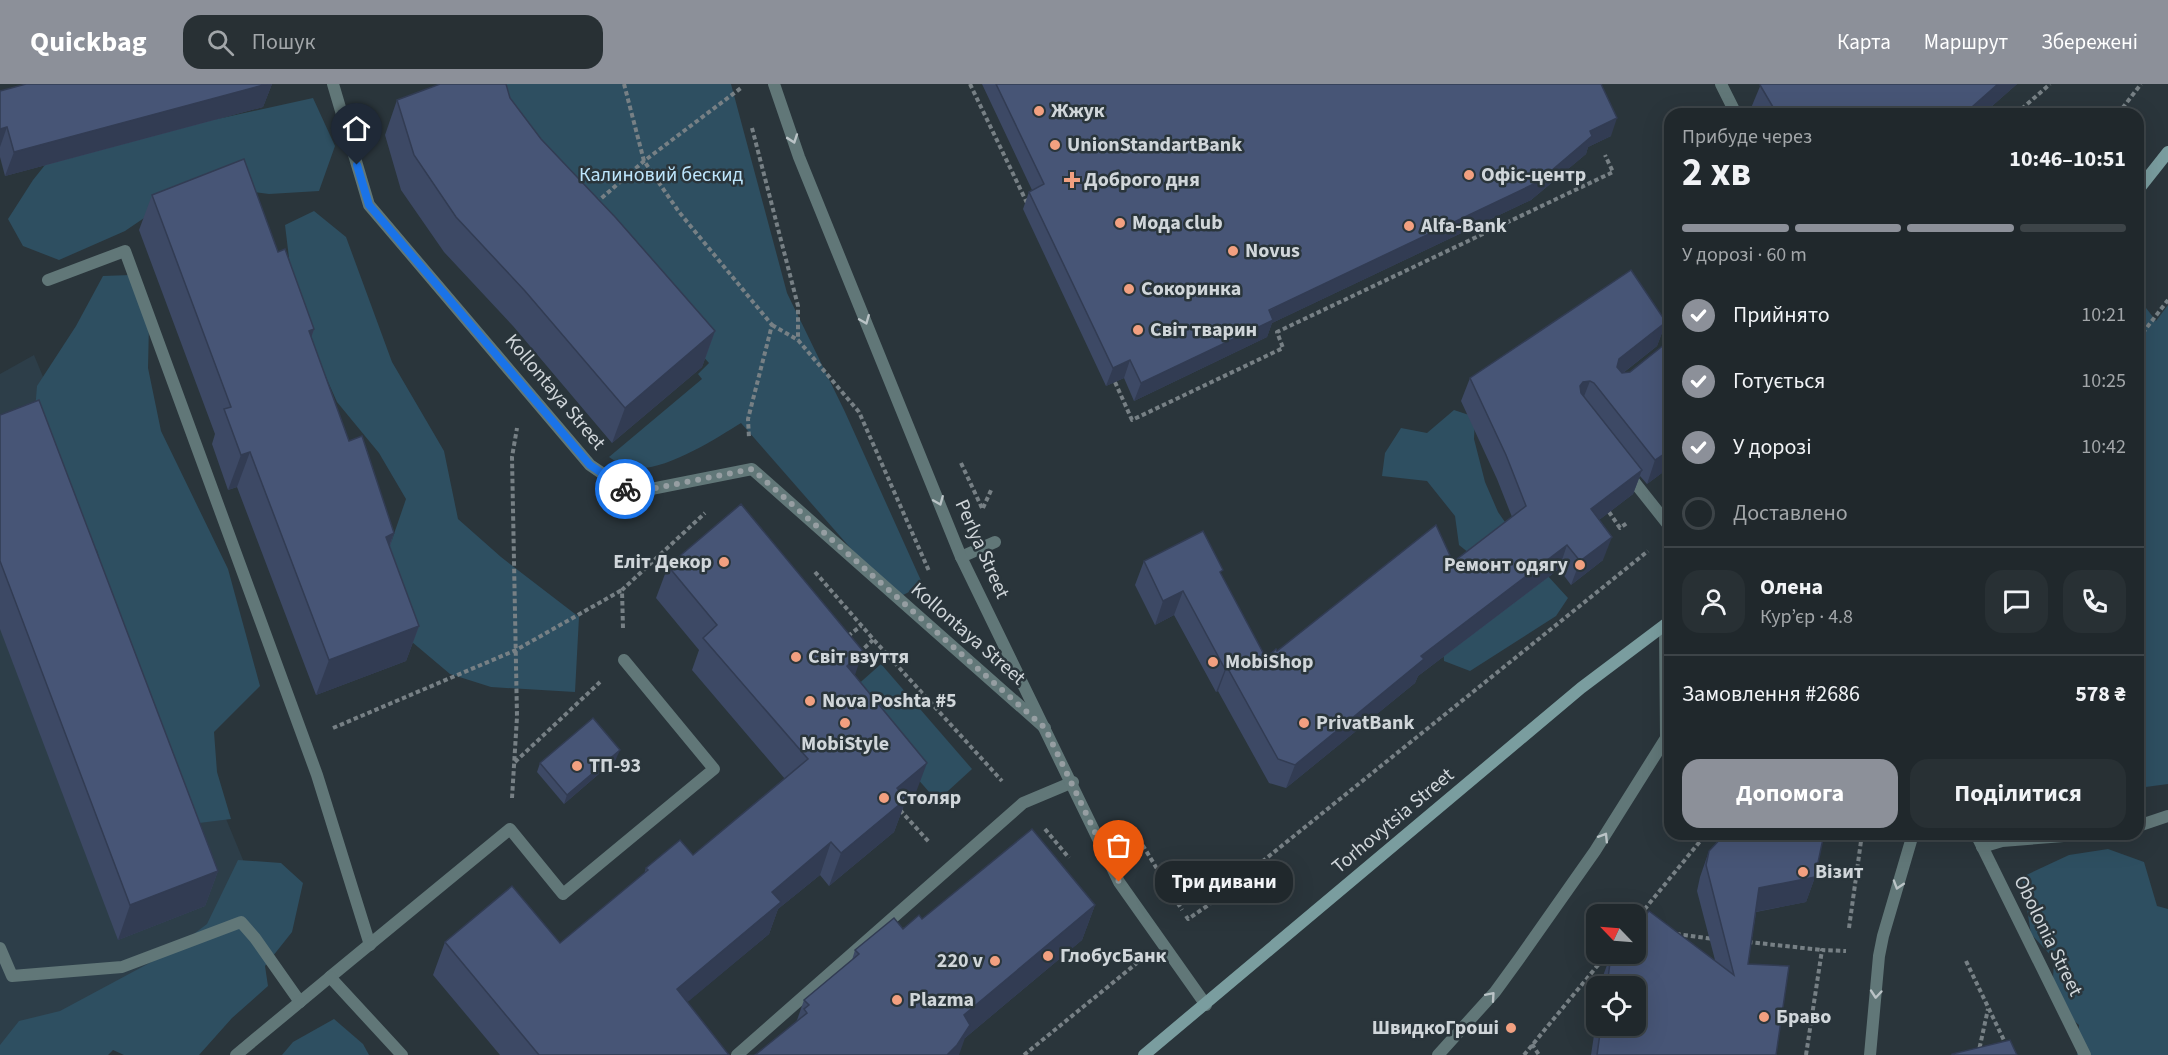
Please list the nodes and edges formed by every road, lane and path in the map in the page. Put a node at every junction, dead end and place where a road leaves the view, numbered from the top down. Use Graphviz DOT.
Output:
graph roads {
  1 [pos="333,84"];
  2 [pos="624,84"];
  3 [pos="774,84"];
  4 [pos="970,84"];
  5 [pos="1721,84"];
  6 [pos="2050,84"];
  7 [pos="2141,84"];
  8 [pos="740,86"];
  9 [pos="744,98"];
  10 [pos="1733,108"];
  11 [pos="2023,108"];
  12 [pos="2123,108"];
  13 [pos="749,118"];
  14 [pos="2168,152"];
  15 [pos="1605,155"];
  16 [pos="644,161"];
  17 [pos="2144,182"];
  18 [pos="1029,206"];
  19 [pos="588,210"];
  20 [pos="48,280"];
  21 [pos="2168,300"];
  22 [pos="772,325"];
  23 [pos="2144,331"];
  24 [pos="798,340"];
  25 [pos="1115,382"];
  26 [pos="524,385"];
  27 [pos="1622,467"];
  28 [pos="752,469"];
  29 [pos="992,488"];
  30 [pos="982,508"];
  31 [pos="708,510"];
  32 [pos="1664,520"];
  33 [pos="996,542"];
  34 [pos="1651,548"];
  35 [pos="961,557"];
  36 [pos="815,571"];
  37 [pos="622,590"];
  38 [pos="1664,625"];
  39 [pos="861,626"];
  40 [pos="874,640"];
  41 [pos="841,641"];
  42 [pos="516,650"];
  43 [pos="852,658"];
  44 [pos="624,660"];
  45 [pos="1045,728"];
  46 [pos="304,741"];
  47 [pos="1664,741"];
  48 [pos="515,762"];
  49 [pos="1072,782"];
  50 [pos="1023,803"];
  51 [pos="899,809"];
  52 [pos="2168,816"];
  53 [pos="912,824"];
  54 [pos="2144,824"];
  55 [pos="510,829"];
  56 [pos="1701,840"];
  57 [pos="1861,840"];
  58 [pos="1911,840"];
  59 [pos="1979,840"];
  60 [pos="2014,840"];
  61 [pos="1982,847"];
  62 [pos="1069,858"];
  63 [pos="1646,908"];
  64 [pos="1188,919"];
  65 [pos="1849,928"];
  66 [pos="1669,934"];
  67 [pos="1716,939"];
  68 [pos="1847,940"];
  69 [pos="1739,941"];
  70 [pos="370,945"];
  71 [pos="0,948"];
  72 [pos="1822,950"];
  73 [pos="1134,952"];
  74 [pos="1145,956"];
  75 [pos="1966,961"];
  76 [pos="1137,963"];
  77 [pos="1599,964"];
  78 [pos="330,977"];
  79 [pos="300,1002"];
  80 [pos="1206,1005"];
  81 [pos="1989,1007"];
  82 [pos="1532,1044"];
  83 [pos="236,1055"];
  84 [pos="402,1055"];
  85 [pos="737,1055"];
  86 [pos="1024,1055"];
  87 [pos="1144,1055"];
  88 [pos="1438,1055"];
  89 [pos="1524,1055"];
  90 [pos="1539,1055"];
  91 [pos="1806,1055"];
  92 [pos="1870,1055"];
  93 [pos="1978,1055"];
  94 [pos="2011,1055"];
  95 [pos="2085,1055"];
  1 -- 26 [label="street, Kollontaya Street"];
  2 -- 16 [label="path"];
  3 -- 35 [label="street, Perlya Street, one-way"];
  4 -- 18 [label="path"];
  5 -- 10 [label="street"];
  6 -- 11 [label="path"];
  7 -- 12 [label="path"];
  8 -- 9 [label="path"];
  8 -- 16 [label="path"];
  13 -- 24 [label="path"];
  14 -- 17 [label="main road"];
  15 -- 25 [label="path"];
  16 -- 19 [label="path"];
  16 -- 22 [label="path"];
  20 -- 46 [label="street"];
  21 -- 23 [label="path"];
  22 -- 24 [label="path"];
  22 -- 28 [label="path"];
  24 -- 35 [label="path"];
  26 -- 28 [label="street, Kollontaya Street"];
  26 -- 42 [label="path"];
  27 -- 32 [label="street"];
  28 -- 45 [label="street, Kollontaya Street"];
  29 -- 30 [label="path"];
  31 -- 37 [label="path"];
  33 -- 35 [label="street"];
  34 -- 64 [label="path"];
  35 -- 45 [label="street, Perlya Street"];
  36 -- 39 [label="path"];
  37 -- 42 [label="path"];
  37 -- 44 [label="path"];
  38 -- 80 [label="main road, Torhovytsia Street"];
  39 -- 40 [label="path"];
  39 -- 41 [label="path"];
  40 -- 43 [label="path"];
  40 -- 50 [label="path"];
  42 -- 46 [label="path"];
  42 -- 48 [label="path"];
  44 -- 48 [label="path"];
  44 -- 55 [label="street"];
  45 -- 49 [label="street, Perlya Street"];
  46 -- 70 [label="street"];
  88 -- 47 [label="street, one-way"];
  48 -- 55 [label="path"];
  49 -- 50 [label="street"];
  49 -- 80 [label="street, Perlya Street"];
  50 -- 62 [label="path"];
  50 -- 85 [label="street"];
  51 -- 53 [label="path"];
  52 -- 54 [label="street"];
  55 -- 70 [label="street"];
  56 -- 63 [label="path"];
  57 -- 65 [label="path"];
  58 -- 92 [label="street, one-way"];
  59 -- 61 [label="street, Obolonia Street"];
  60 -- 61 [label="street"];
  61 -- 95 [label="street, Obolonia Street"];
  66 -- 67 [label="path"];
  68 -- 72 [label="path"];
  69 -- 72 [label="path"];
  70 -- 78 [label="street"];
  71 -- 79 [label="street"];
  72 -- 91 [label="path"];
  73 -- 76 [label="path"];
  74 -- 76 [label="path"];
  75 -- 81 [label="path"];
  76 -- 86 [label="path"];
  77 -- 82 [label="path"];
  78 -- 79 [label="street"];
  78 -- 84 [label="street"];
  79 -- 83 [label="street"];
  80 -- 87 [label="main road, Torhovytsia Street"];
  81 -- 93 [label="path"];
  81 -- 94 [label="path"];
  82 -- 89 [label="path"];
  82 -- 90 [label="path"];
}
